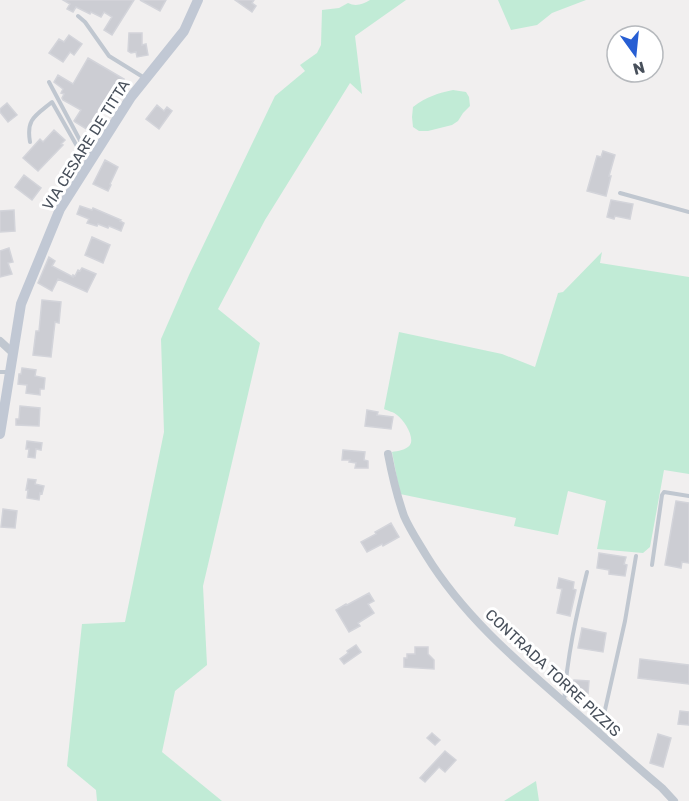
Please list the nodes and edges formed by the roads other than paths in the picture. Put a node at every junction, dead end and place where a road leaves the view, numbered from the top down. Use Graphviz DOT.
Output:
graph roads {
  1 [pos="198,0"];
  2 [pos="78,16"];
  3 [pos="146,79"];
  4 [pos="49,82"];
  5 [pos="30,142"];
  6 [pos="92,159"];
  7 [pos="620,194"];
  8 [pos="689,212"];
  9 [pos="0,341"];
  10 [pos="13,353"];
  11 [pos="5,372"];
  12 [pos="0,434"];
  13 [pos="388,454"];
  14 [pos="689,496"];
  15 [pos="636,556"];
  16 [pos="652,565"];
  17 [pos="587,572"];
  18 [pos="564,703"];
  19 [pos="600,733"];
  20 [pos="674,801"];
  1 -- 3 [label="street, VIA CESARE DE TITTA"];
  2 -- 3 [label="lane"];
  3 -- 6 [label="street, VIA CESARE DE TITTA"];
  4 -- 6 [label="lane"];
  5 -- 6 [label="lane"];
  6 -- 10 [label="street, VIA CESARE DE TITTA"];
  7 -- 8 [label="lane"];
  9 -- 10 [label="street"];
  10 -- 11 [label="street, VIA CESARE DE TITTA"];
  11 -- 12 [label="street, VIA CESARE DE TITTA"];
  13 -- 18 [label="street, CONTRADA TORRE PIZZIS"];
  14 -- 16 [label="lane"];
  15 -- 19 [label="lane"];
  17 -- 18 [label="lane"];
  18 -- 19 [label="street, CONTRADA TORRE PIZZIS"];
  19 -- 20 [label="street, CONTRADA TORRE PIZZIS"];
}
